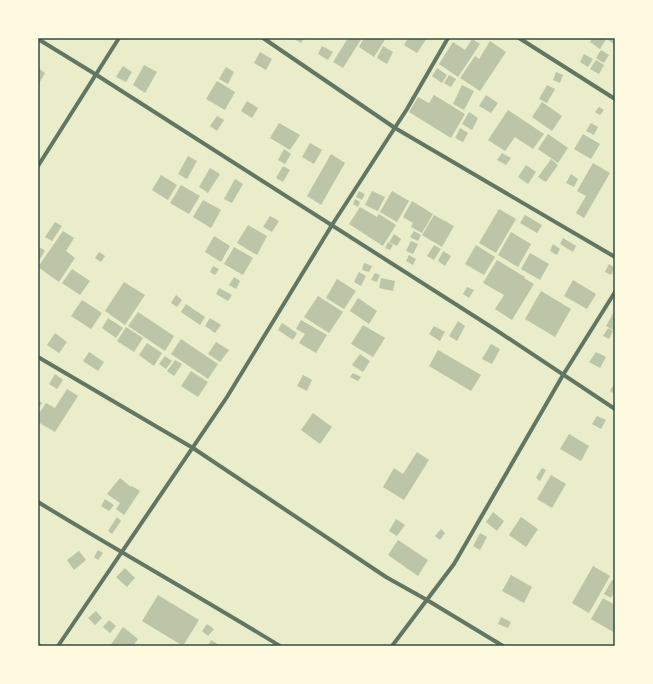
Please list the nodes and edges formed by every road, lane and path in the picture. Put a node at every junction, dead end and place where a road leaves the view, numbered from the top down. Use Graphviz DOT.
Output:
graph roads {
  1 [pos="119,38"];
  2 [pos="263,38"];
  3 [pos="448,38"];
  4 [pos="519,38"];
  5 [pos="38,39"];
  6 [pos="96,74"];
  7 [pos="615,99"];
  8 [pos="395,128"];
  9 [pos="38,166"];
  10 [pos="332,225"];
  11 [pos="615,257"];
  12 [pos="615,292"];
  13 [pos="38,357"];
  14 [pos="563,375"];
  15 [pos="615,409"];
  16 [pos="193,448"];
  17 [pos="38,502"];
  18 [pos="122,553"];
  19 [pos="427,600"];
  20 [pos="58,646"];
  21 [pos="280,646"];
  22 [pos="392,646"];
  23 [pos="502,646"];
  1 -- 6 [label="street"];
  2 -- 8 [label="street"];
  3 -- 8 [label="street"];
  4 -- 7 [label="street"];
  5 -- 6 [label="street"];
  6 -- 9 [label="street"];
  6 -- 10 [label="street"];
  8 -- 10 [label="street"];
  8 -- 11 [label="street"];
  10 -- 14 [label="street"];
  10 -- 16 [label="street"];
  12 -- 14 [label="street"];
  13 -- 16 [label="street"];
  14 -- 15 [label="street"];
  14 -- 19 [label="street"];
  16 -- 18 [label="street"];
  16 -- 19 [label="street"];
  17 -- 18 [label="street"];
  18 -- 20 [label="street"];
  18 -- 21 [label="street"];
  19 -- 22 [label="street"];
  19 -- 23 [label="street"];
}
